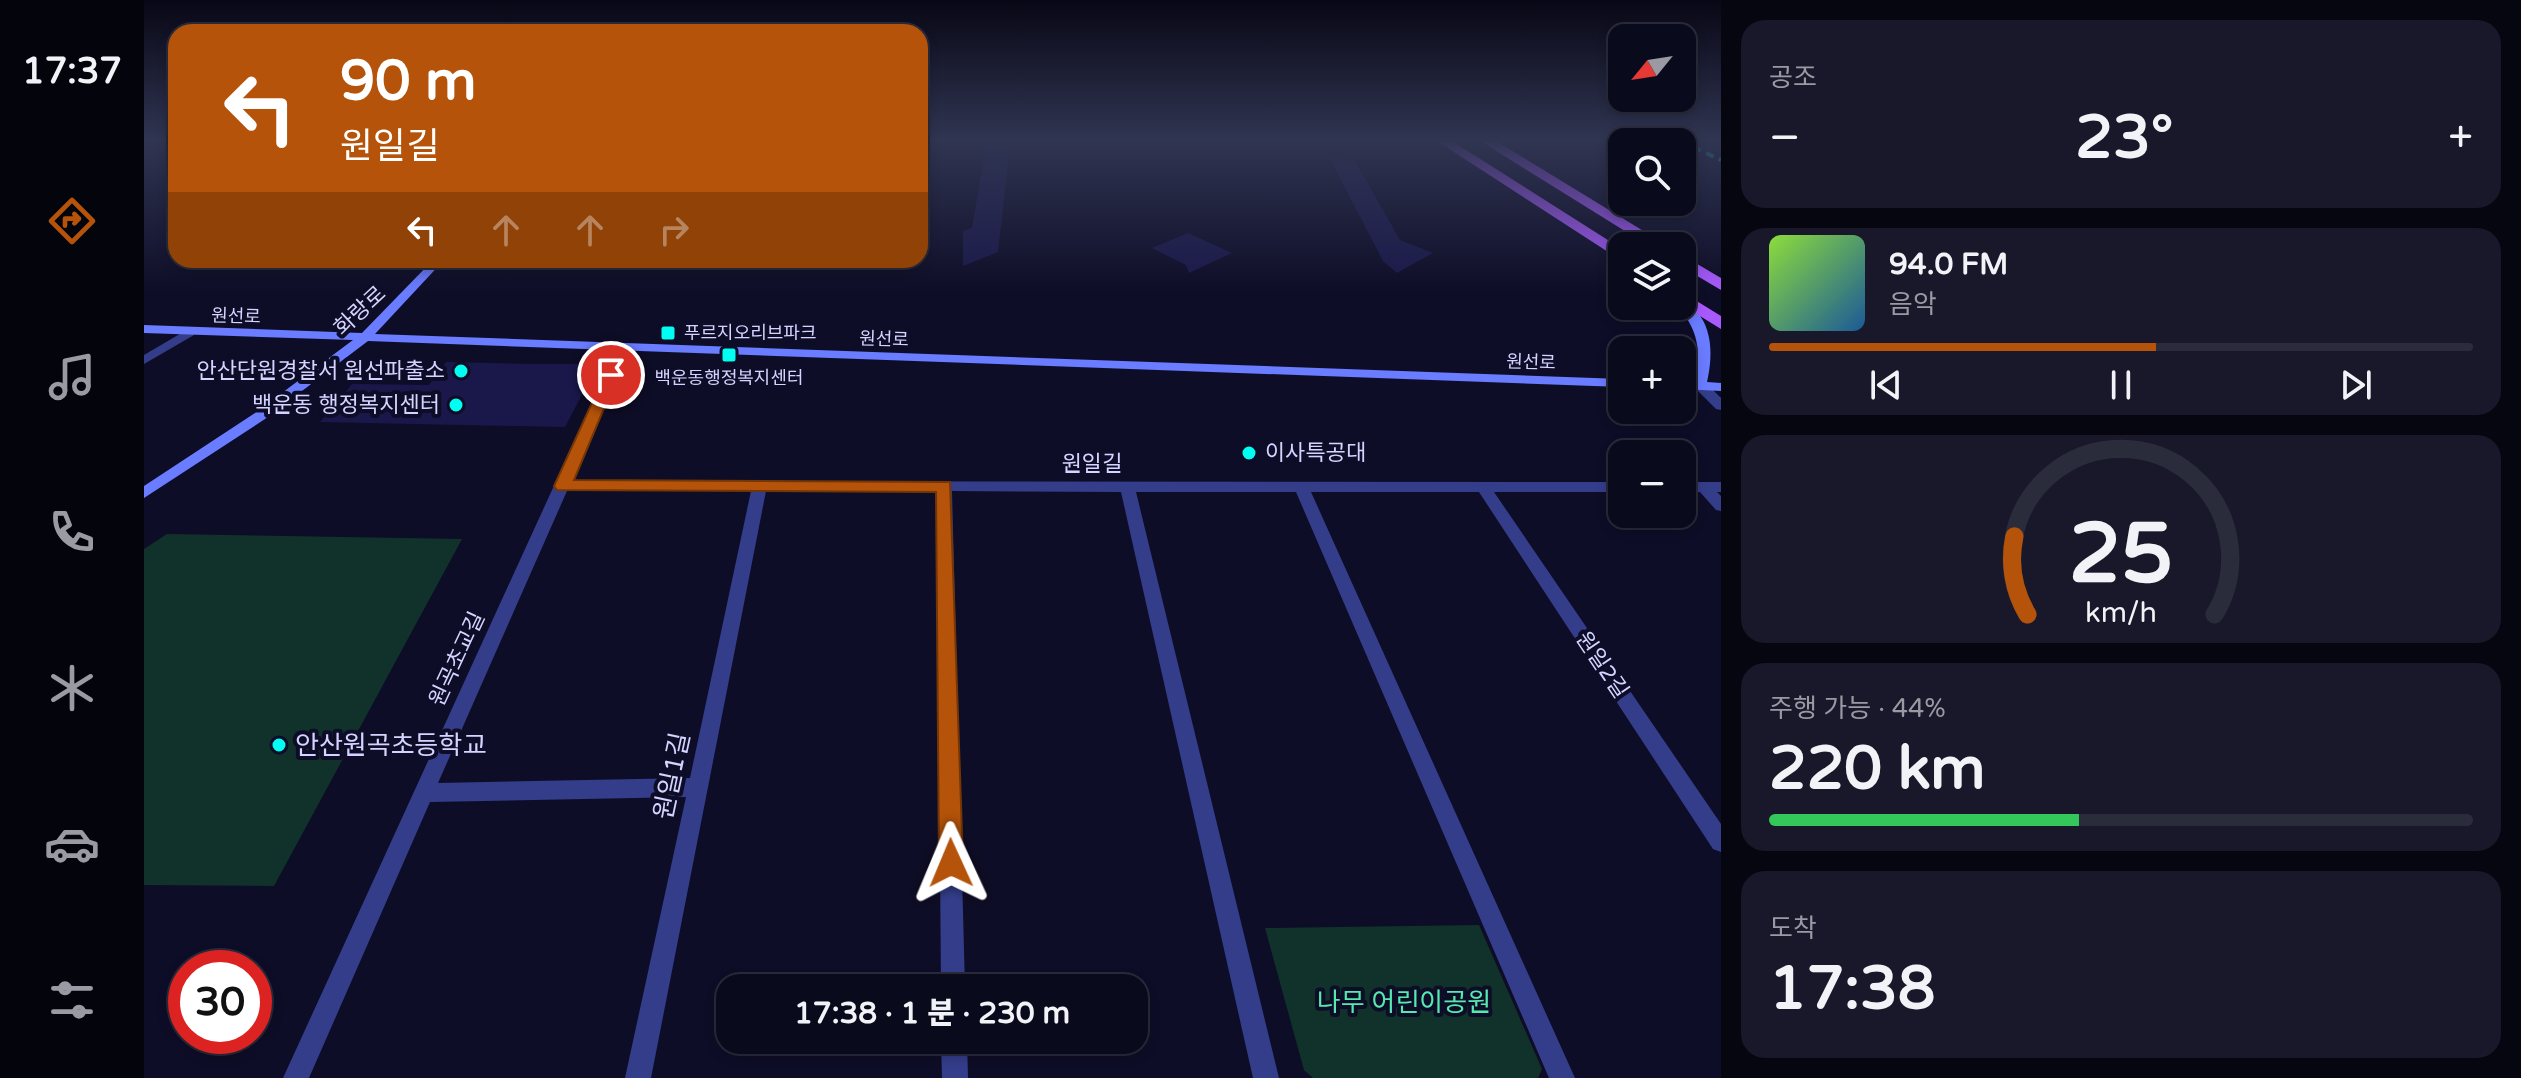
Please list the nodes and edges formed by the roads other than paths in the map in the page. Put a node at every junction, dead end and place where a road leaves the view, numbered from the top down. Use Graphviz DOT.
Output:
graph roads {
  1 [pos="1521,191"];
  2 [pos="1569,191"];
  3 [pos="1637,232"];
  4 [pos="1608,247"];
  5 [pos="431,268"];
  6 [pos="1696,269"];
  7 [pos="1721,285"];
  8 [pos="1696,307"];
  9 [pos="1696,320"];
  10 [pos="1721,324"];
  11 [pos="144,329"];
  12 [pos="190,332"];
  13 [pos="364,338"];
  14 [pos="623,348"];
  15 [pos="144,360"];
  16 [pos="1608,383"];
  17 [pos="1696,385"];
  18 [pos="1700,385"];
  19 [pos="1721,390"];
  20 [pos="1721,406"];
  21 [pos="563,486"];
  22 [pos="760,486"];
  23 [pos="944,486"];
  24 [pos="1127,486"];
  25 [pos="1301,487"];
  26 [pos="1483,487"];
  27 [pos="1608,487"];
  28 [pos="1696,487"];
  29 [pos="1704,487"];
  30 [pos="1721,487"];
  31 [pos="144,493"];
  32 [pos="1721,506"];
  33 [pos="698,787"];
  34 [pos="423,793"];
  35 [pos="1721,842"];
  36 [pos="953,974"];
  37 [pos="954,1054"];
  38 [pos="296,1078"];
  39 [pos="638,1078"];
  40 [pos="955,1078"];
  41 [pos="1266,1078"];
  42 [pos="1562,1078"];
  1 -- 4 [label="main road"];
  2 -- 3 [label="main road"];
  5 -- 13 [label="street, 화랑로"];
  6 -- 7 [label="main road"];
  8 -- 10 [label="main road"];
  9 -- 18 [label="street"];
  11 -- 12 [label="street, 원선로"];
  12 -- 13 [label="street, 원선로"];
  12 -- 15 [label="street"];
  13 -- 14 [label="street, 원선로"];
  13 -- 31 [label="street, 화랑로"];
  14 -- 16 [label="street, 원선로"];
  14 -- 21 [label="street, 원곡초교길"];
  17 -- 18 [label="street"];
  18 -- 19 [label="street"];
  18 -- 20 [label="street"];
  21 -- 22 [label="street, 원일길"];
  21 -- 34 [label="street, 원곡초교길"];
  22 -- 23 [label="street, 원일길"];
  22 -- 33 [label="street, 원일1길"];
  23 -- 24 [label="street, 원일길"];
  23 -- 36 [label="street"];
  24 -- 25 [label="street, 원일길"];
  24 -- 41 [label="street"];
  25 -- 26 [label="street, 원일길"];
  25 -- 42 [label="street"];
  26 -- 27 [label="street, 원일길"];
  26 -- 35 [label="street, 원일2길"];
  28 -- 29 [label="street"];
  29 -- 30 [label="street"];
  29 -- 32 [label="street"];
  33 -- 34 [label="street"];
  33 -- 39 [label="street, 원일1길"];
  34 -- 38 [label="street, 원곡초교길"];
  37 -- 40 [label="street"];
}
